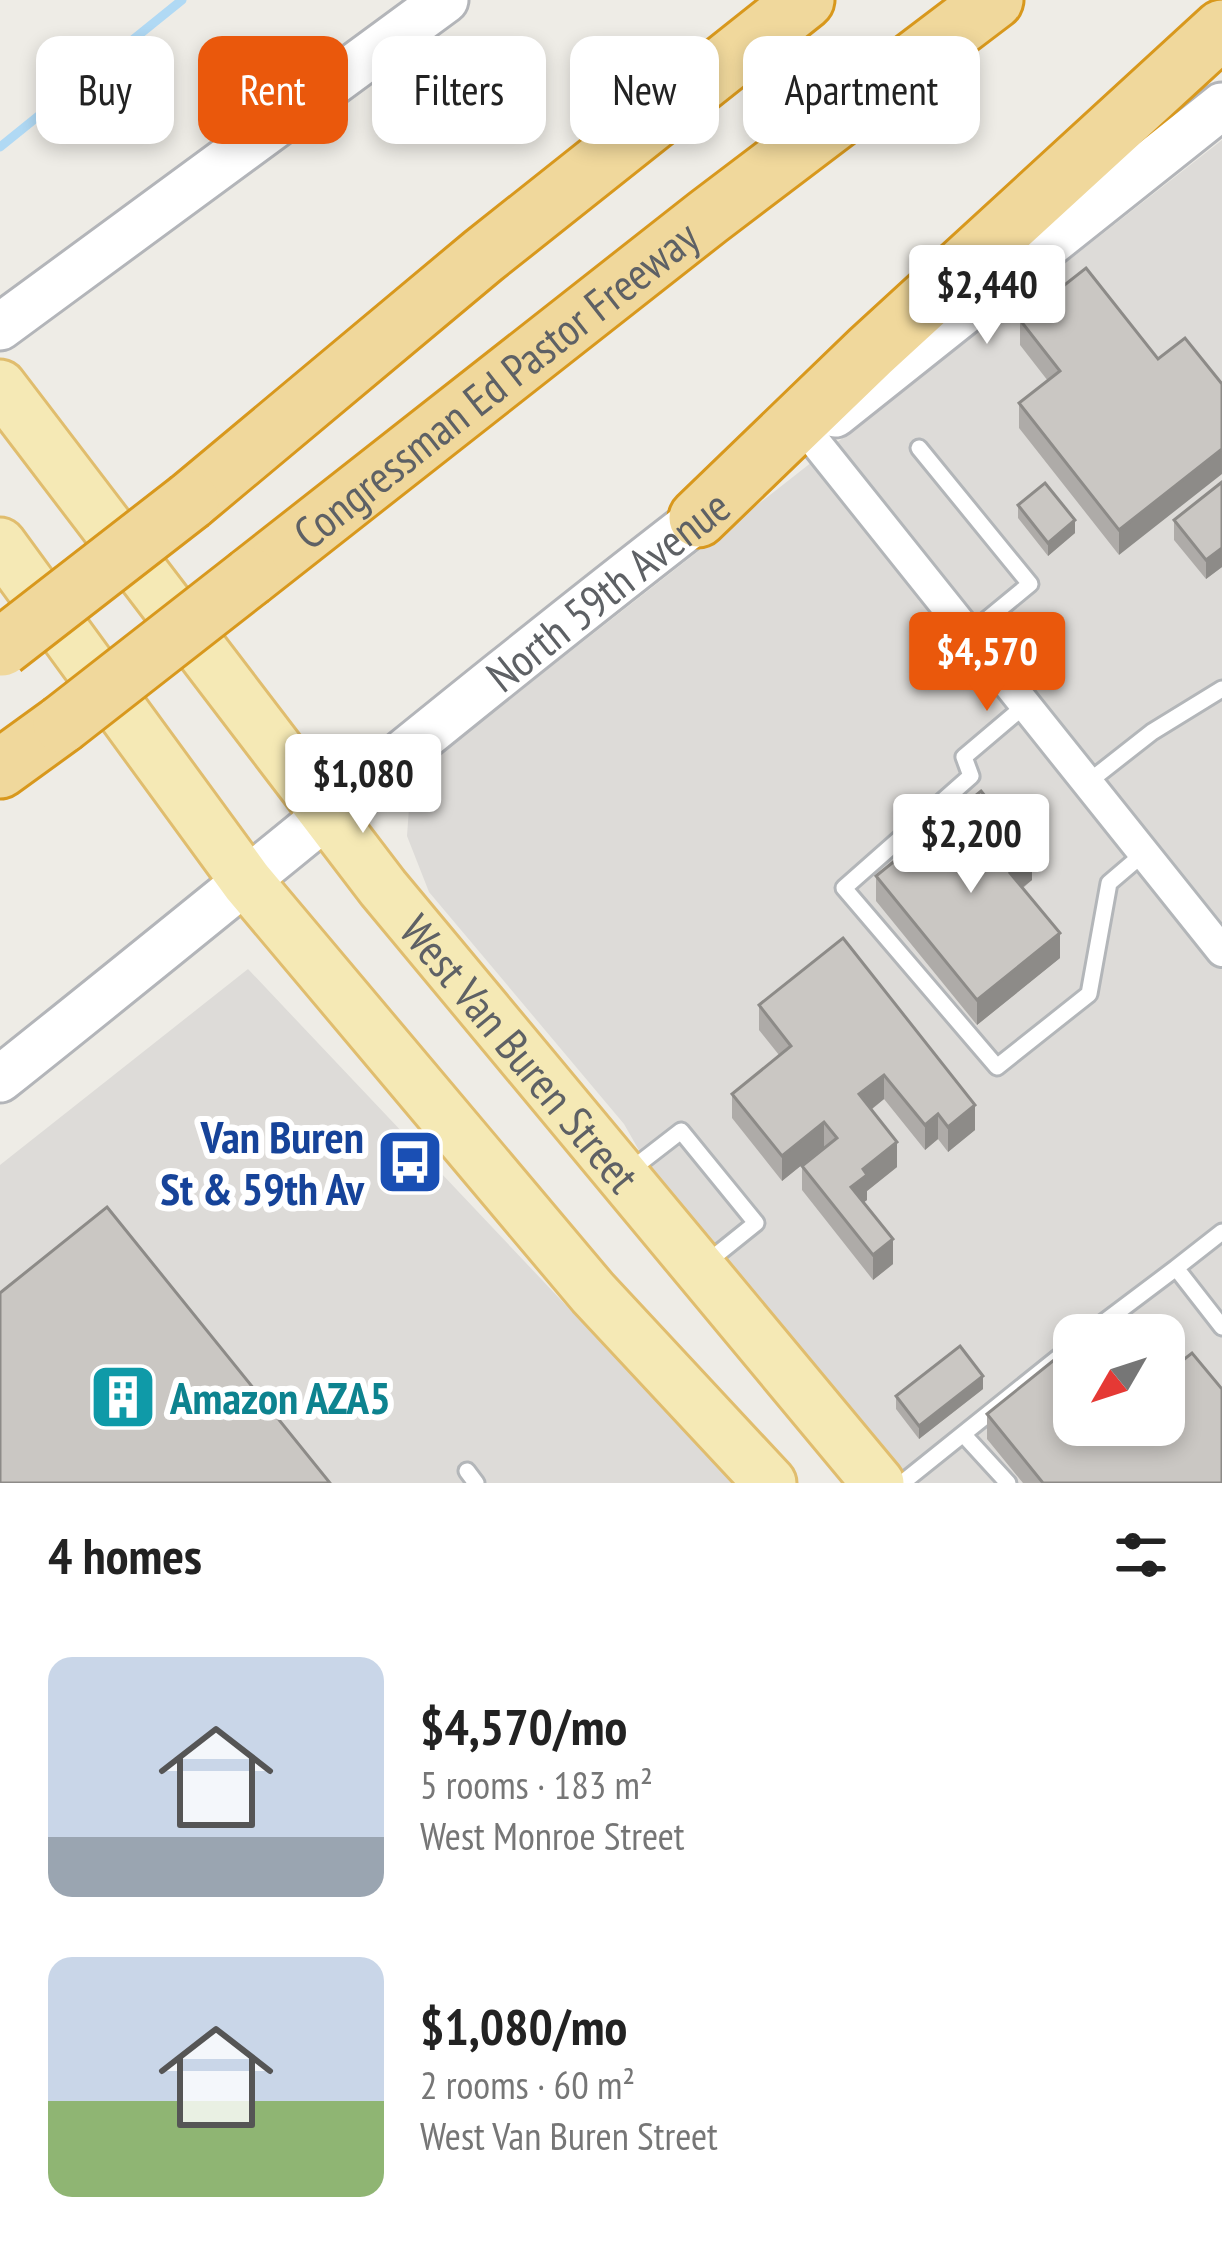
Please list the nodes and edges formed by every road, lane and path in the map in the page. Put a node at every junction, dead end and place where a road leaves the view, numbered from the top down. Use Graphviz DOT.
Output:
graph roads {
  1 [pos="446,0"];
  2 [pos="805,0"];
  3 [pos="994,0"];
  4 [pos="1222,29"];
  5 [pos="1222,106"];
  6 [pos="0,327"];
  7 [pos="0,386"];
  8 [pos="808,433"];
  9 [pos="920,448"];
  10 [pos="698,518"];
  11 [pos="0,544"];
  12 [pos="968,635"];
  13 [pos="1,648"];
  14 [pos="1222,689"];
  15 [pos="1023,706"];
  16 [pos="0,769"];
  17 [pos="1086,784"];
  18 [pos="326,815"];
  19 [pos="1143,854"];
  20 [pos="247,882"];
  21 [pos="1222,951"];
  22 [pos="0,1079"];
  23 [pos="621,1177"];
  24 [pos="1222,1232"];
  25 [pos="1176,1268"];
  26 [pos="698,1270"];
  27 [pos="1115,1314"];
  28 [pos="1222,1327"];
  29 [pos="1053,1362"];
  30 [pos="963,1434"];
  31 [pos="770,1483"];
  32 [pos="878,1483"];
  33 [pos="902,1483"];
  34 [pos="1007,1483"];
  1 -- 6 [label="main road"];
  2 -- 13 [label="highway, bridge"];
  3 -- 16 [label="highway, Congressman Ed Pastor Freeway, bridge"];
  4 -- 10 [label="highway"];
  5 -- 8 [label="main road, North 59th Avenue"];
  7 -- 18 [label="main road, West Van Buren Street"];
  8 -- 10 [label="main road, North 59th Avenue"];
  8 -- 12 [label="street"];
  9 -- 12 [label="lane"];
  10 -- 18 [label="main road, North 59th Avenue"];
  11 -- 20 [label="main road"];
  12 -- 15 [label="street"];
  14 -- 17 [label="lane"];
  15 -- 17 [label="street"];
  15 -- 19 [label="lane"];
  17 -- 19 [label="street"];
  18 -- 20 [label="main road, North 59th Avenue"];
  18 -- 23 [label="main road, West Van Buren Street"];
  19 -- 21 [label="street"];
  20 -- 22 [label="main road, North 59th Avenue"];
  20 -- 31 [label="main road"];
  23 -- 26 [label="main road, West Van Buren Street"];
  23 -- 26 [label="lane"];
  24 -- 25 [label="lane"];
  25 -- 27 [label="lane"];
  25 -- 28 [label="lane"];
  26 -- 32 [label="main road, West Van Buren Street"];
  29 -- 30 [label="lane"];
  30 -- 33 [label="lane"];
  30 -- 34 [label="lane"];
}
